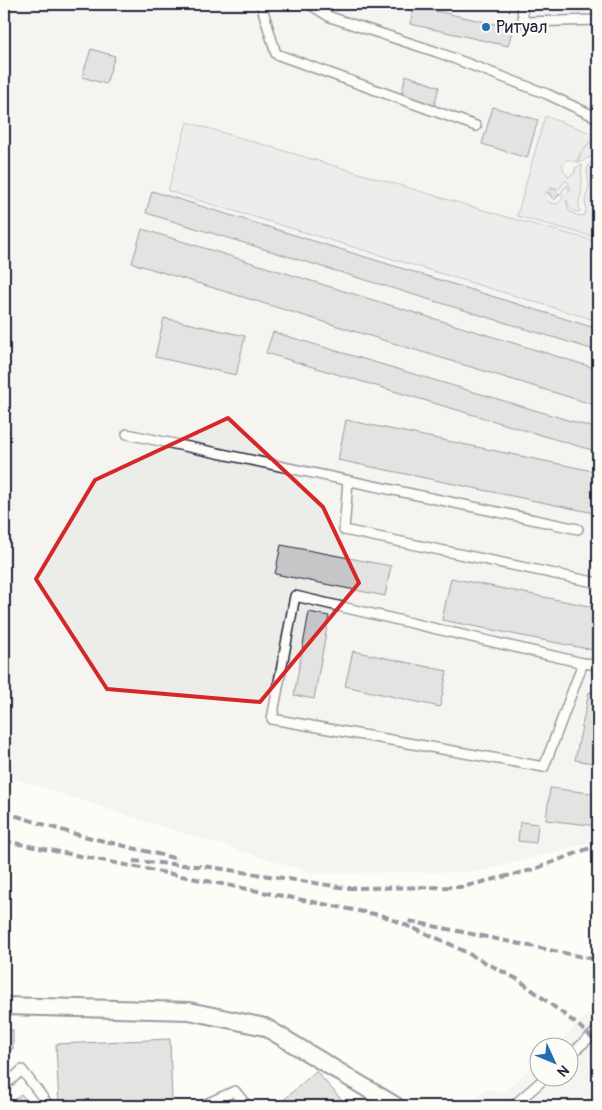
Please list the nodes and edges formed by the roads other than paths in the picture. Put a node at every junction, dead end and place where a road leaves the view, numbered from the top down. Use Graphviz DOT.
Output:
graph roads {
  1 [pos="262,4"];
  2 [pos="309,4"];
  3 [pos="521,4"];
  4 [pos="598,20"];
  5 [pos="598,118"];
  6 [pos="476,126"];
  7 [pos="127,434"];
  8 [pos="348,481"];
  9 [pos="578,530"];
  10 [pos="598,583"];
  11 [pos="583,663"];
  12 [pos="598,665"];
  13 [pos="4,1006"];
  14 [pos="598,1030"];
  15 [pos="580,1047"];
  16 [pos="4,1086"];
  17 [pos="534,1088"];
  18 [pos="48,1106"];
  19 [pos="201,1106"];
  20 [pos="247,1106"];
  21 [pos="396,1106"];
  22 [pos="513,1106"];
  1 -- 6 [label="lane"];
  2 -- 5 [label="lane"];
  3 -- 4 [label="lane"];
  7 -- 8 [label="lane"];
  8 -- 9 [label="lane"];
  8 -- 10 [label="lane"];
  11 -- 11 [label="lane"];
  11 -- 12 [label="lane"];
  13 -- 21 [label="street"];
  14 -- 15 [label="lane"];
  16 -- 18 [label="lane"];
  17 -- 22 [label="lane"];
  19 -- 20 [label="lane"];
}
